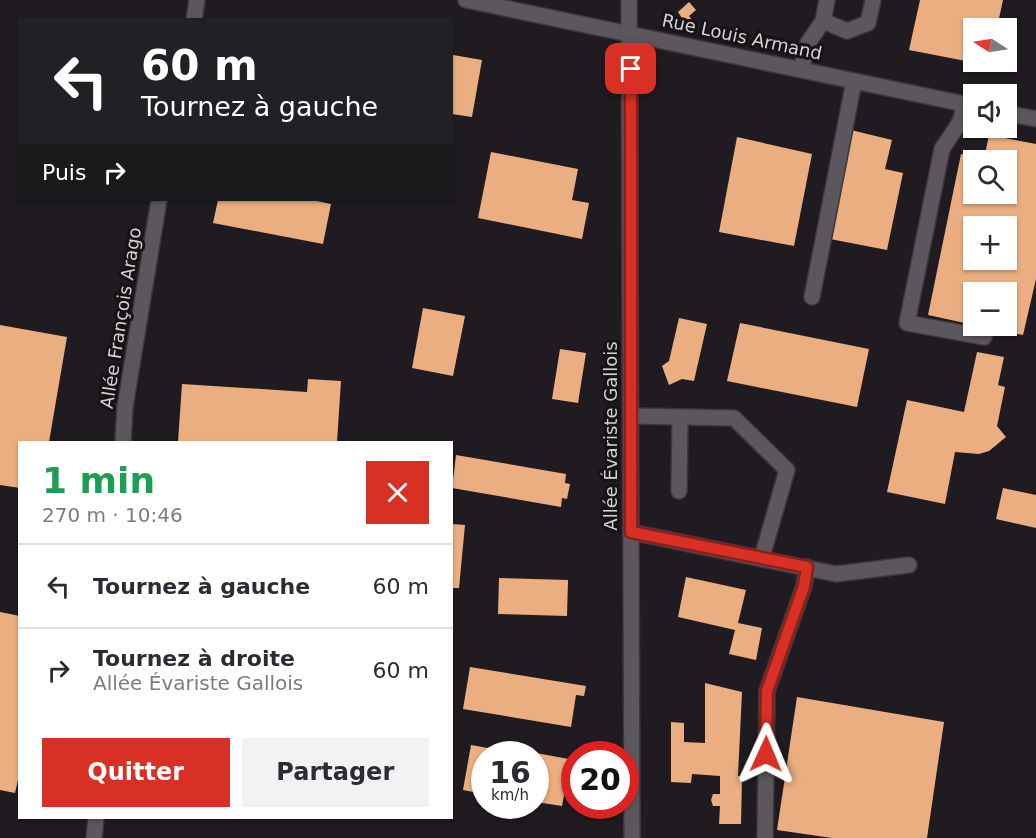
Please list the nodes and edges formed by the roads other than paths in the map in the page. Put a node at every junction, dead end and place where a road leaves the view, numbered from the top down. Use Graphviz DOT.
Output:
graph roads {
  1 [pos="197,0"];
  2 [pos="466,0"];
  3 [pos="629,0"];
  4 [pos="827,0"];
  5 [pos="873,0"];
  6 [pos="194,18"];
  7 [pos="823,21"];
  8 [pos="630,33"];
  9 [pos="801,69"];
  10 [pos="854,81"];
  11 [pos="963,104"];
  12 [pos="1017,115"];
  13 [pos="963,116"];
  14 [pos="1036,119"];
  15 [pos="159,201"];
  16 [pos="812,297"];
  17 [pos="984,337"];
  18 [pos="630,416"];
  19 [pos="680,418"];
  20 [pos="123,441"];
  21 [pos="679,491"];
  22 [pos="631,532"];
  23 [pos="762,557"];
  24 [pos="909,565"];
  25 [pos="807,567"];
  26 [pos="96,819"];
  27 [pos="94,838"];
  28 [pos="632,838"];
  29 [pos="765,838"];
  1 -- 6 [label="street"];
  2 -- 8 [label="street, Rue Louis Armand"];
  3 -- 8 [label="street, Allée Évariste Gallois"];
  4 -- 7 [label="street"];
  5 -- 7 [label="street"];
  7 -- 9 [label="street"];
  8 -- 9 [label="street, Rue Louis Armand"];
  8 -- 18 [label="street, Allée Évariste Gallois"];
  9 -- 10 [label="street, Rue Louis Armand"];
  10 -- 11 [label="street, Rue Louis Armand"];
  10 -- 16 [label="street"];
  12 -- 14 [label="street"];
  13 -- 17 [label="street"];
  15 -- 20 [label="street, Allée François Arago"];
  18 -- 19 [label="street"];
  18 -- 22 [label="street, Allée Évariste Gallois"];
  19 -- 21 [label="street"];
  19 -- 23 [label="street"];
  22 -- 23 [label="street"];
  22 -- 28 [label="street, Allée Évariste Gallois"];
  23 -- 25 [label="street"];
  24 -- 25 [label="street"];
  25 -- 29 [label="street"];
  26 -- 27 [label="street"];
}
